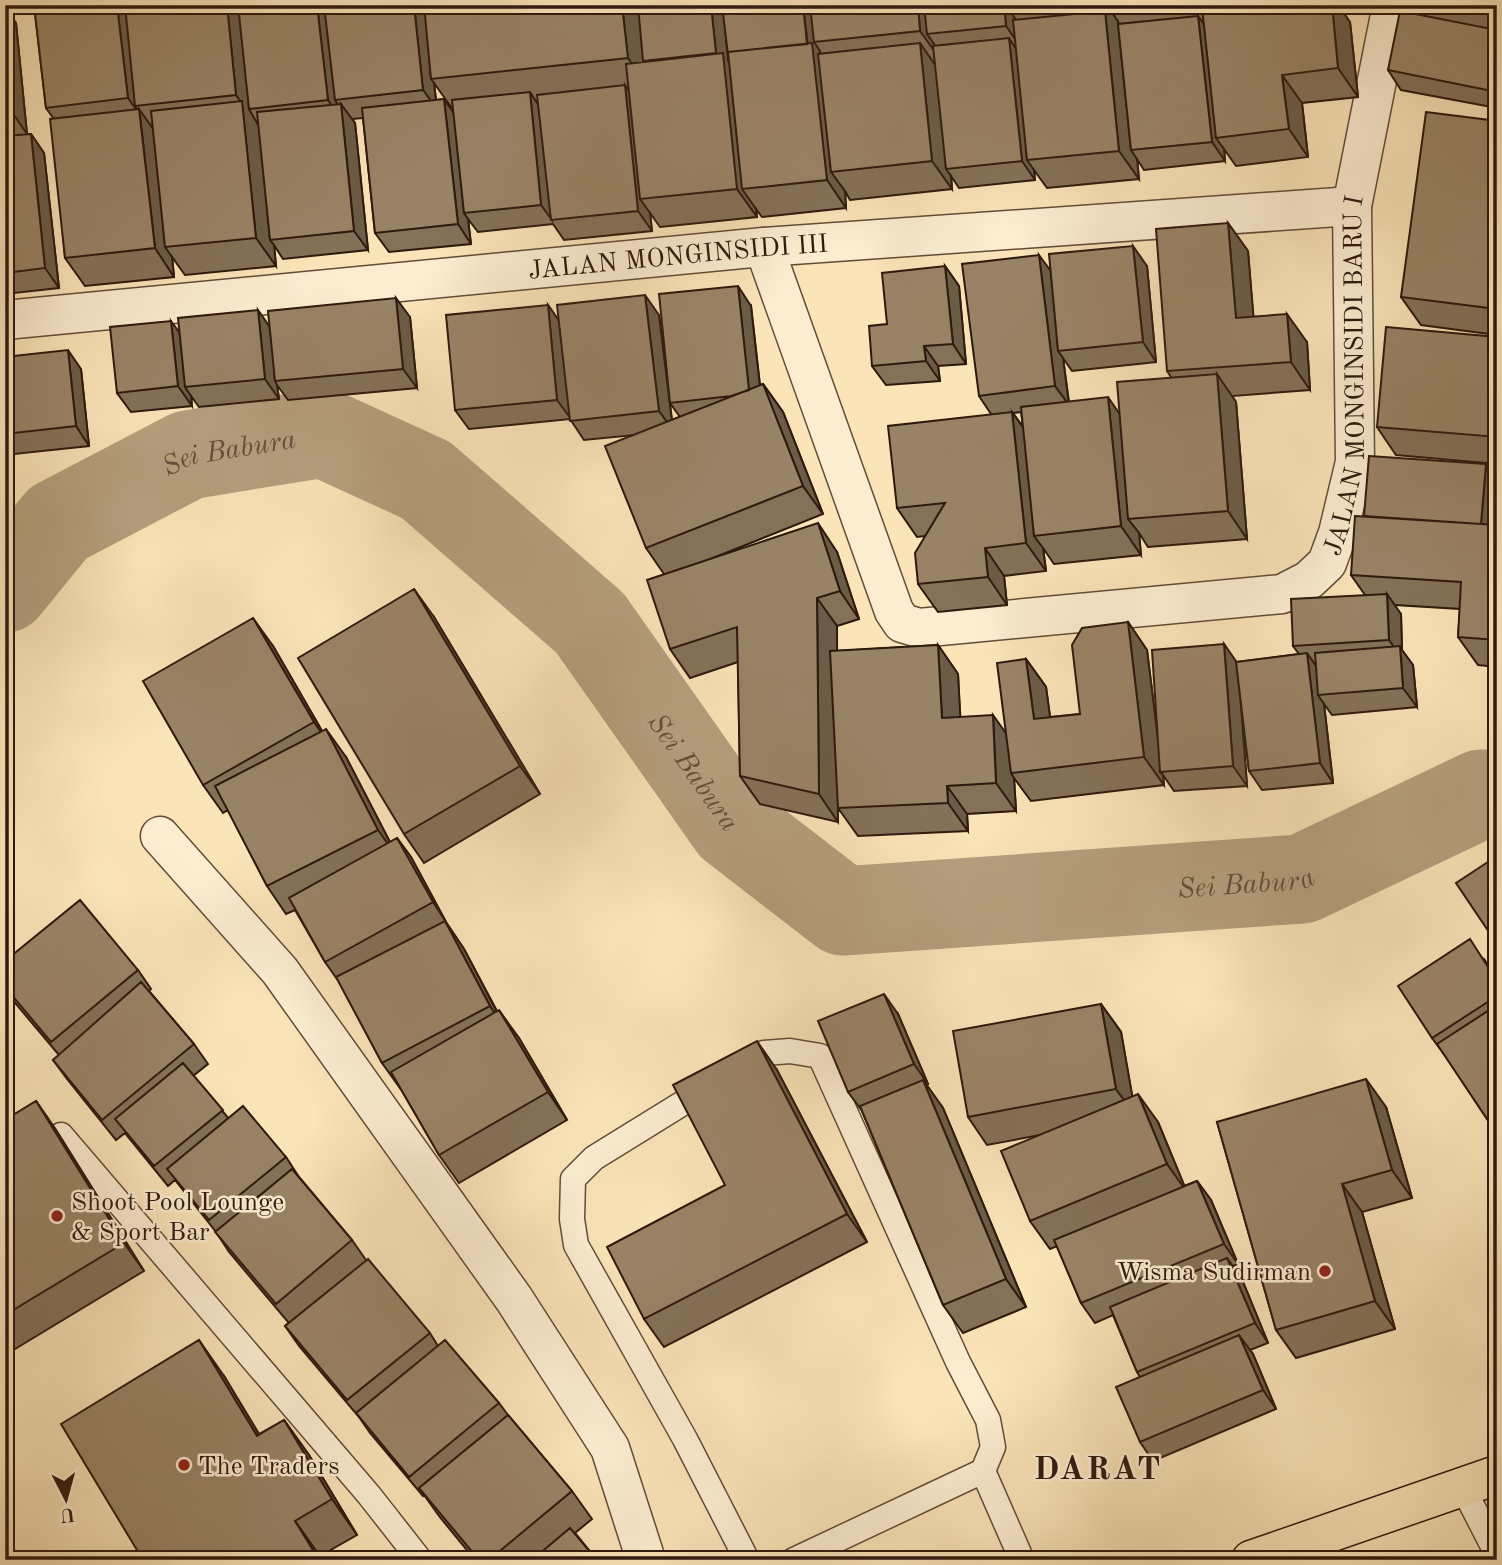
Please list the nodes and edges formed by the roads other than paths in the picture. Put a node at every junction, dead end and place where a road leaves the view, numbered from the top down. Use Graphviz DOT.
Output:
graph roads {
  1 [pos="1392,5"];
  2 [pos="1352,206"];
  3 [pos="764,247"];
  4 [pos="5,320"];
  5 [pos="1354,462"];
  6 [pos="1393,465"];
  7 [pos="160,836"];
  8 [pos="61,1135"];
  9 [pos="983,1472"];
  10 [pos="1479,1480"];
  11 [pos="1497,1554"];
  12 [pos="420,1560"];
  13 [pos="646,1560"];
  14 [pos="747,1560"];
  15 [pos="794,1560"];
  16 [pos="1022,1560"];
  17 [pos="1251,1560"];
  1 -- 2 [label="street, JALAN MONGINSIDI BARU I"];
  2 -- 3 [label="street, JALAN MONGINSIDI III"];
  2 -- 5 [label="street, JALAN MONGINSIDI BARU I"];
  3 -- 4 [label="street, JALAN MONGINSIDI III"];
  3 -- 5 [label="street, JALAN MONGINSIDI BARU I"];
  5 -- 6 [label="street"];
  7 -- 13 [label="street"];
  8 -- 12 [label="lane"];
  9 -- 14 [label="lane"];
  9 -- 15 [label="lane"];
  9 -- 16 [label="lane"];
  10 -- 11 [label="lane"];
  10 -- 17 [label="main road"];
}
